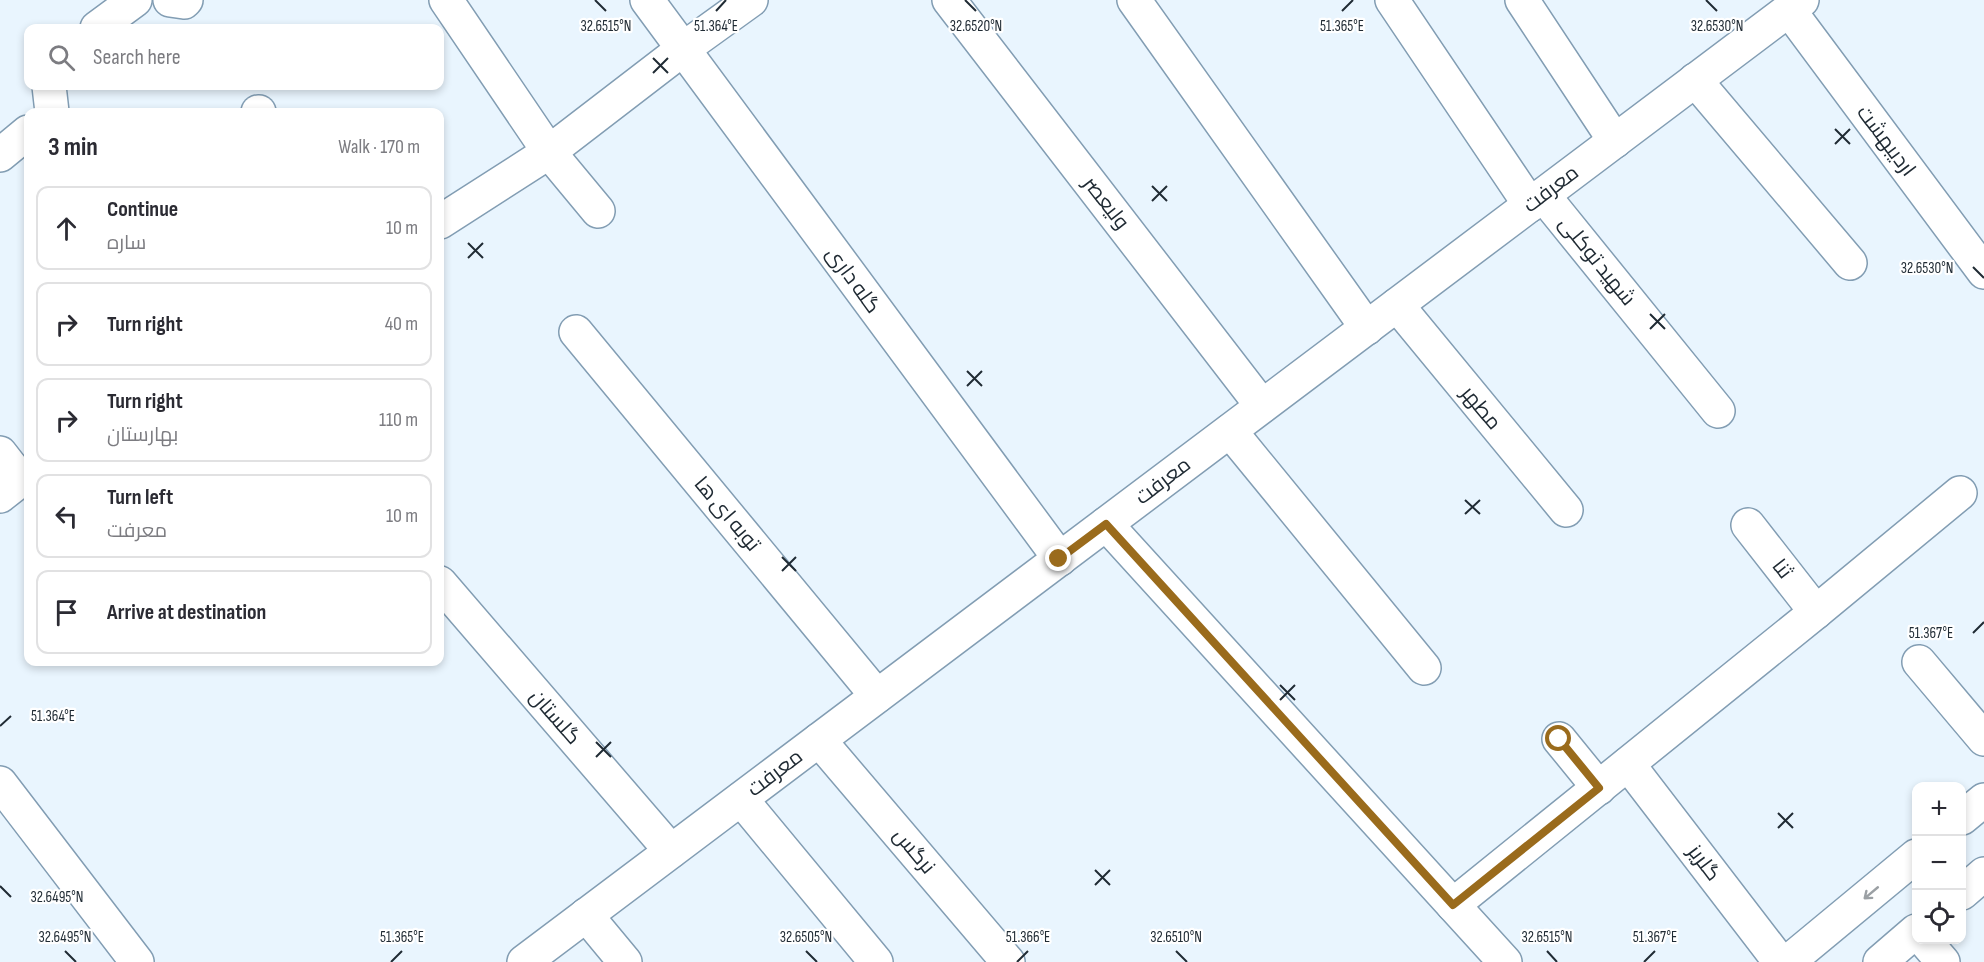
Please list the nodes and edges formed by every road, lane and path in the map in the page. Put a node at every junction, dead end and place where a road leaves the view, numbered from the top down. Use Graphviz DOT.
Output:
graph roads {
  1 [pos="135,0"];
  2 [pos="170,0"];
  3 [pos="186,0"];
  4 [pos="446,0"];
  5 [pos="646,0"];
  6 [pos="751,0"];
  7 [pos="949,0"];
  8 [pos="1134,0"];
  9 [pos="1392,0"];
  10 [pos="1522,0"];
  11 [pos="1782,8"];
  12 [pos="102,24"];
  13 [pos="683,49"];
  14 [pos="1695,80"];
  15 [pos="49,90"];
  16 [pos="52,108"];
  17 [pos="24,135"];
  18 [pos="1615,141"];
  19 [pos="549,152"];
  20 [pos="0,155"];
  21 [pos="1537,200"];
  22 [pos="598,211"];
  23 [pos="444,219"];
  24 [pos="1850,263"];
  25 [pos="1984,272"];
  26 [pos="1397,305"];
  27 [pos="1367,328"];
  28 [pos="576,332"];
  29 [pos="1262,406"];
  30 [pos="1718,411"];
  31 [pos="1230,431"];
  32 [pos="0,453"];
  33 [pos="17,483"];
  34 [pos="1960,493"];
  35 [pos="1566,510"];
  36 [pos="1106,524"];
  37 [pos="1748,525"];
  38 [pos="1059,559"];
  39 [pos="444,588"];
  40 [pos="1816,612"];
  41 [pos="1919,662"];
  42 [pos="1424,668"];
  43 [pos="877,696"];
  44 [pos="1559,739"];
  45 [pos="1984,739"];
  46 [pos="819,740"];
  47 [pos="1628,764"];
  48 [pos="0,783"];
  49 [pos="1599,788"];
  50 [pos="741,799"];
  51 [pos="1984,800"];
  52 [pos="1966,815"];
  53 [pos="671,851"];
  54 [pos="1912,860"];
  55 [pos="1984,874"];
  56 [pos="1965,890"];
  57 [pos="1453,905"];
  58 [pos="586,915"];
  59 [pos="1912,935"];
  60 [pos="1928,944"];
  61 [pos="137,962"];
  62 [pos="524,962"];
  63 [pos="625,962"];
  64 [pos="876,962"];
  65 [pos="1008,962"];
  66 [pos="1505,962"];
  67 [pos="1780,962"];
  68 [pos="1788,962"];
  69 [pos="1880,962"];
  70 [pos="1943,962"];
  1 -- 12 [label="street"];
  2 -- 3 [label="street"];
  4 -- 19 [label="street"];
  5 -- 13 [label="street, گله داری"];
  6 -- 13 [label="street"];
  7 -- 29 [label="street, ولیعصر"];
  8 -- 27 [label="street"];
  9 -- 21 [label="street, شهید توکلی"];
  10 -- 18 [label="street"];
  11 -- 14 [label="street, معرفت"];
  11 -- 25 [label="street, اردیبهشت"];
  13 -- 19 [label="street"];
  13 -- 38 [label="street, گله داری"];
  14 -- 18 [label="street, معرفت"];
  14 -- 24 [label="street"];
  15 -- 16 [label="street"];
  17 -- 20 [label="street"];
  18 -- 21 [label="street, معرفت"];
  19 -- 22 [label="street"];
  19 -- 23 [label="street"];
  21 -- 26 [label="street, معرفت"];
  21 -- 30 [label="street, شهید توکلی"];
  26 -- 27 [label="street, معرفت"];
  26 -- 35 [label="street, مطهر"];
  27 -- 29 [label="street, معرفت"];
  28 -- 43 [label="street, توبه ای ها"];
  29 -- 31 [label="street, معرفت"];
  31 -- 36 [label="street, معرفت"];
  31 -- 42 [label="street"];
  32 -- 33 [label="street"];
  34 -- 40 [label="street"];
  36 -- 38 [label="street, معرفت"];
  36 -- 57 [label="street"];
  37 -- 40 [label="street, ثنا"];
  38 -- 43 [label="street, معرفت"];
  39 -- 53 [label="street, گلستان"];
  40 -- 47 [label="street"];
  41 -- 45 [label="street"];
  43 -- 46 [label="street, معرفت"];
  44 -- 49 [label="street"];
  46 -- 50 [label="street, معرفت"];
  46 -- 65 [label="street, نرگس"];
  47 -- 49 [label="street"];
  47 -- 67 [label="street, گلریز"];
  48 -- 61 [label="street"];
  49 -- 57 [label="street"];
  50 -- 53 [label="street, معرفت"];
  50 -- 64 [label="street"];
  51 -- 52 [label="street"];
  53 -- 58 [label="street, معرفت"];
  54 -- 68 [label="street, one-way"];
  55 -- 56 [label="street"];
  57 -- 66 [label="street"];
  58 -- 62 [label="street, معرفت"];
  58 -- 63 [label="street"];
  59 -- 69 [label="street"];
  60 -- 70 [label="street"];
}
